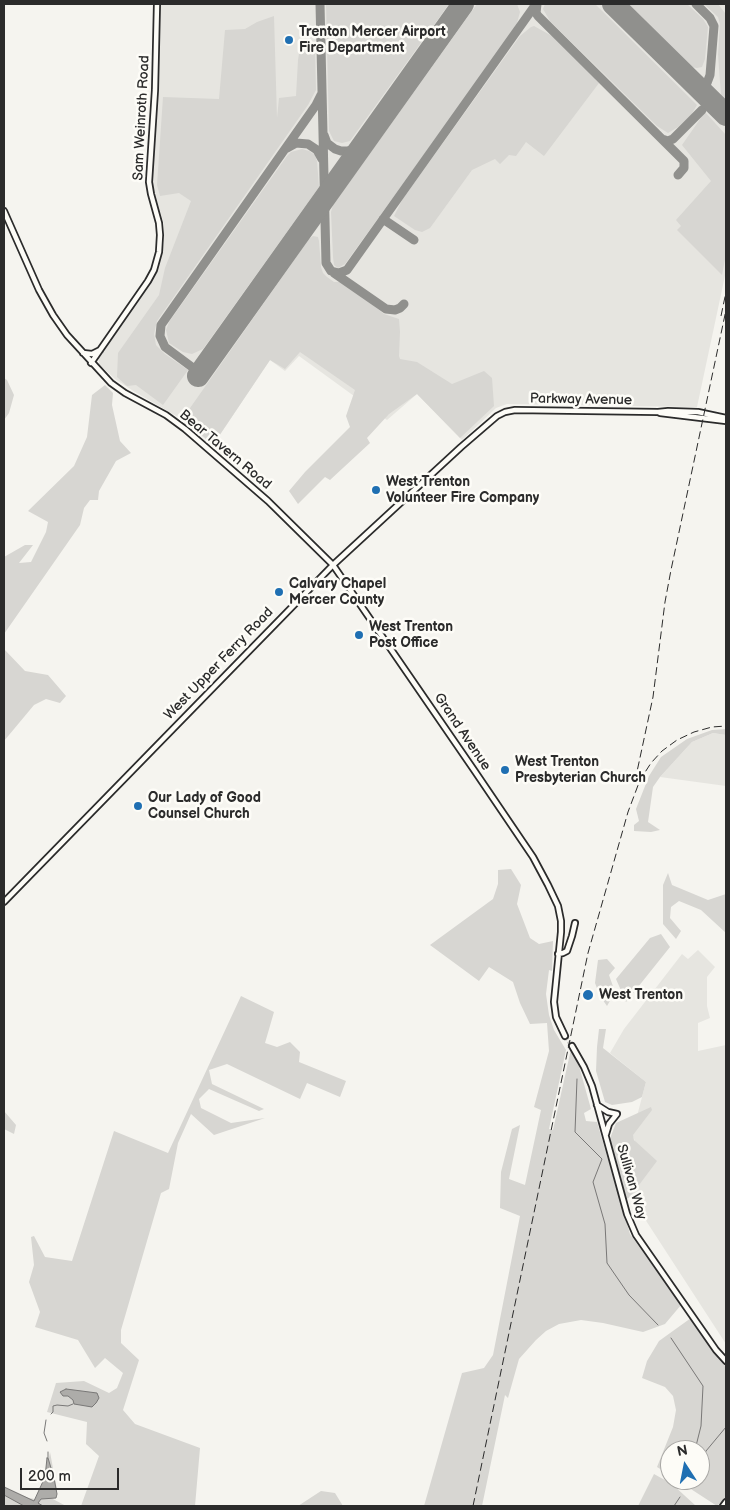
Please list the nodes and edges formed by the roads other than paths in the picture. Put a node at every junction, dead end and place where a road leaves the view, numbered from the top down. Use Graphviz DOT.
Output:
graph roads {
  1 [pos="157,4"];
  2 [pos="4,211"];
  3 [pos="101,349"];
  4 [pos="82,352"];
  5 [pos="91,363"];
  6 [pos="505,412"];
  7 [pos="726,419"];
  8 [pos="333,565"];
  9 [pos="4,902"];
  10 [pos="575,923"];
  11 [pos="558,954"];
  12 [pos="565,1036"];
  13 [pos="572,1046"];
  14 [pos="597,1105"];
  15 [pos="606,1136"];
  16 [pos="726,1361"];
  17 [pos="726,1502"];
  18 [pos="723,1506"];
  1 -- 3 [label="main road, Sam Weinroth Road"];
  2 -- 4 [label="main road, Bear Tavern Road"];
  3 -- 4 [label="main road"];
  3 -- 5 [label="main road, Sam Weinroth Road"];
  4 -- 5 [label="main road, Bear Tavern Road"];
  5 -- 8 [label="main road, Bear Tavern Road"];
  6 -- 7 [label="main road, Parkway Avenue"];
  6 -- 8 [label="main road, West Upper Ferry Road"];
  8 -- 9 [label="main road, West Upper Ferry Road"];
  8 -- 11 [label="main road, Grand Avenue"];
  10 -- 11 [label="main road"];
  11 -- 12 [label="main road, Grand Avenue"];
  13 -- 14 [label="main road, Sullivan Way"];
  14 -- 15 [label="main road, Sullivan Way"];
  14 -- 15 [label="main road"];
  15 -- 16 [label="main road, Sullivan Way"];
  17 -- 18 [label="main road"];
}
